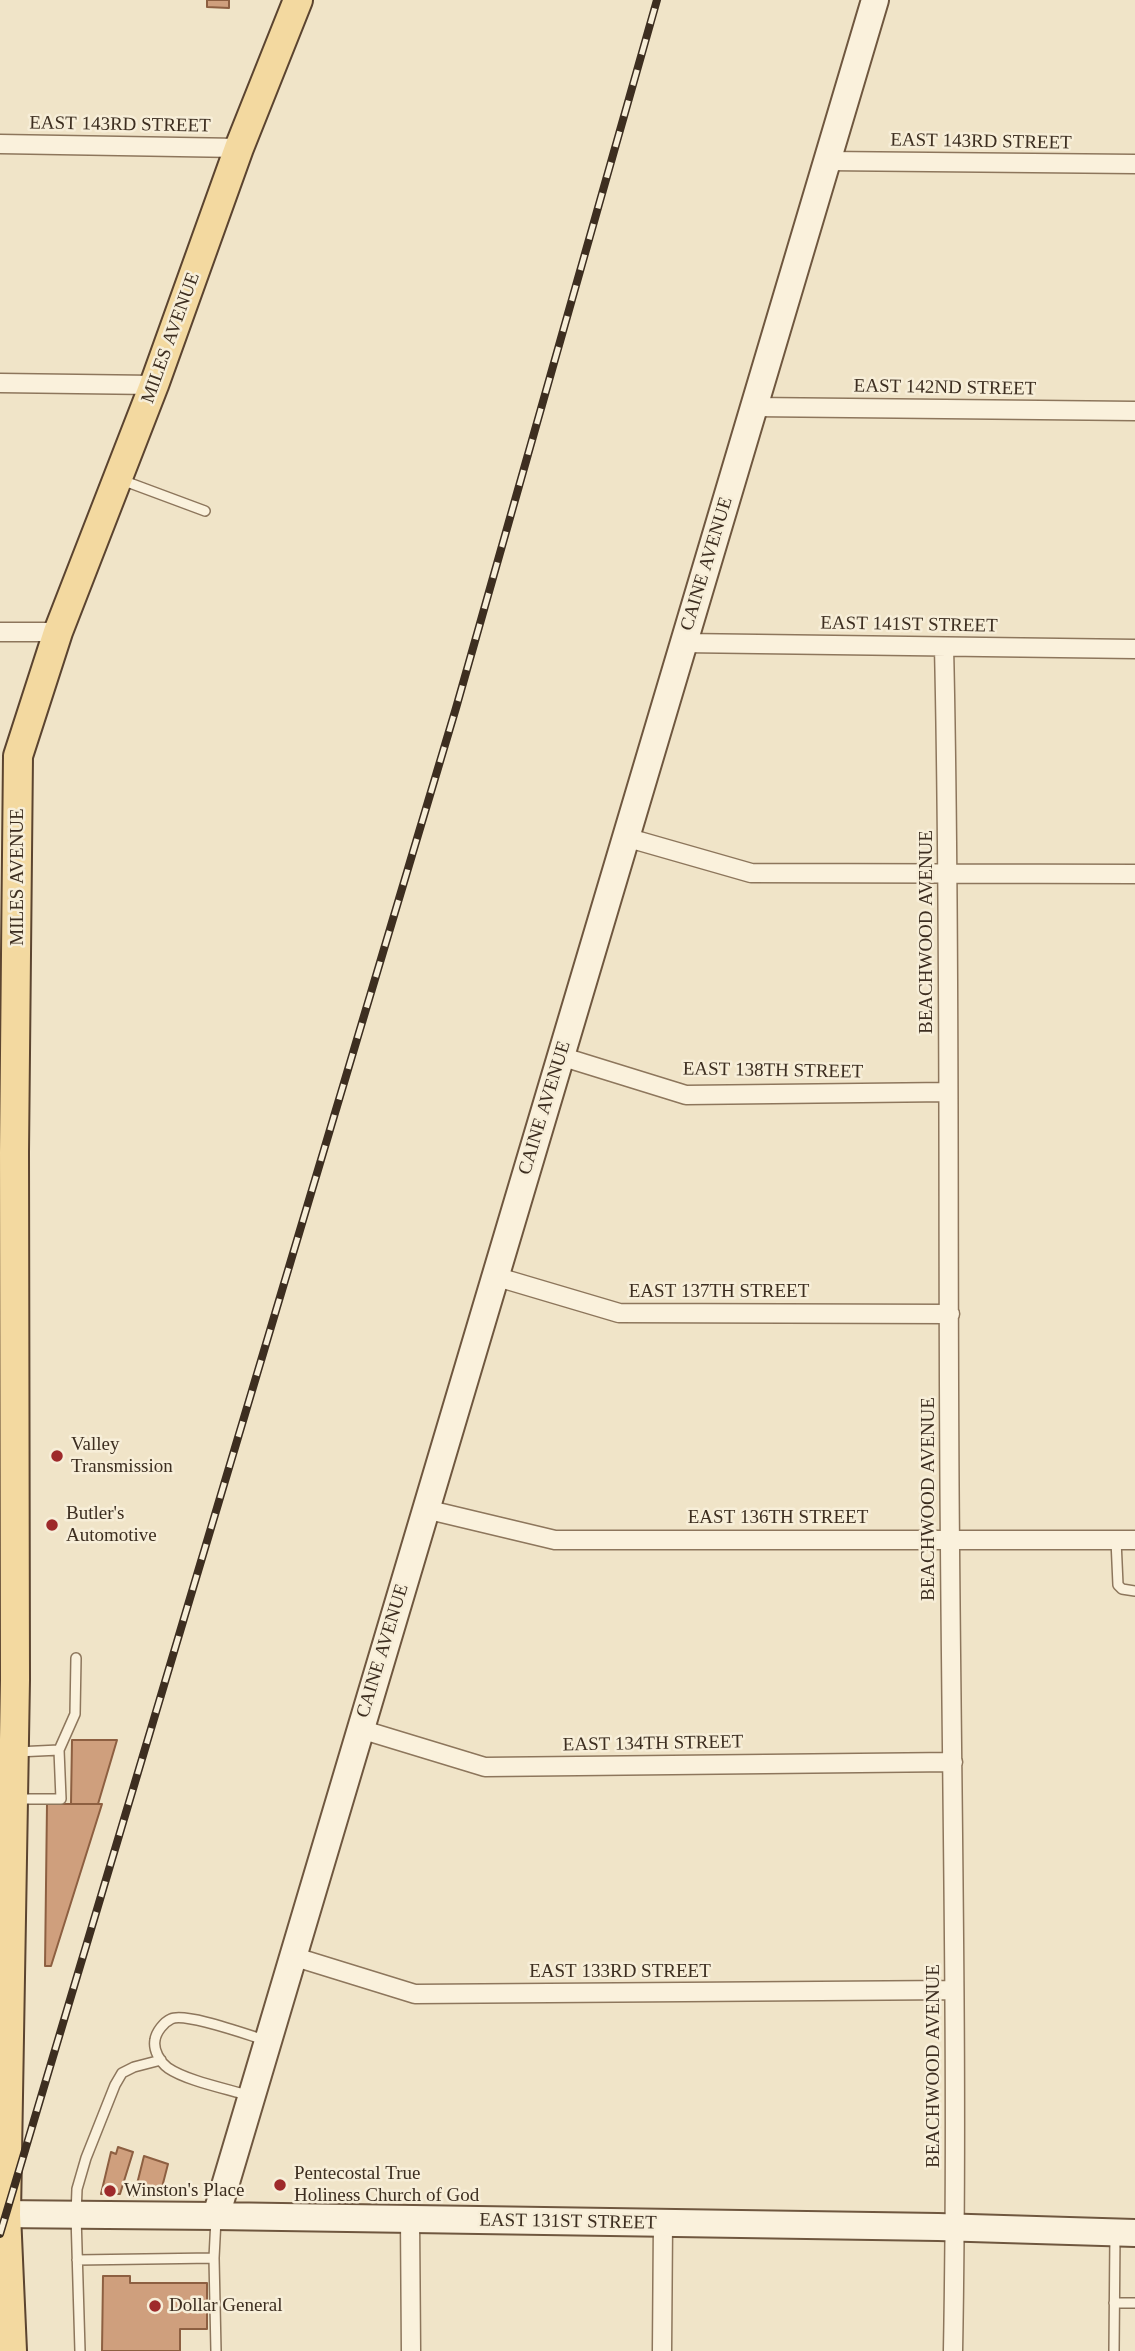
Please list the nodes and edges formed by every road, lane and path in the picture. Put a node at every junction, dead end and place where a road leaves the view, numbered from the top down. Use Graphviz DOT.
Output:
graph roads {
  1 [pos="298,0"];
  2 [pos="875,0"];
  3 [pos="0,144"];
  4 [pos="239,148"];
  5 [pos="827,161"];
  6 [pos="1135,164"];
  7 [pos="0,383"];
  8 [pos="154,385"];
  9 [pos="754,407"];
  10 [pos="1135,411"];
  11 [pos="118,479"];
  12 [pos="205,511"];
  13 [pos="0,632"];
  14 [pos="58,632"];
  15 [pos="683,643"];
  16 [pos="944,647"];
  17 [pos="1135,649"];
  18 [pos="625,837"];
  19 [pos="948,873"];
  20 [pos="1135,874"];
  21 [pos="9,887"];
  22 [pos="560,1056"];
  23 [pos="948,1092"];
  24 [pos="7,1152"];
  25 [pos="494,1276"];
  26 [pos="950,1314"];
  27 [pos="7,1412"];
  28 [pos="425,1509"];
  29 [pos="950,1539"];
  30 [pos="1116,1540"];
  31 [pos="1135,1540"];
  32 [pos="1135,1591"];
  33 [pos="76,1658"];
  34 [pos="8,1679"];
  35 [pos="360,1729"];
  36 [pos="60,1750"];
  37 [pos="14,1752"];
  38 [pos="953,1762"];
  39 [pos="7,1799"];
  40 [pos="5,1944"];
  41 [pos="292,1956"];
  42 [pos="954,1990"];
  43 [pos="267,2040"];
  44 [pos="161,2060"];
  45 [pos="251,2096"];
  46 [pos="3,2214"];
  47 [pos="76,2215"];
  48 [pos="216,2216"];
  49 [pos="410,2219"];
  50 [pos="663,2224"];
  51 [pos="956,2227"];
  52 [pos="1125,2233"];
  53 [pos="214,2258"];
  54 [pos="77,2260"];
  55 [pos="1114,2303"];
  56 [pos="1135,2303"];
  57 [pos="12,2351"];
  58 [pos="80,2351"];
  59 [pos="216,2351"];
  60 [pos="411,2351"];
  61 [pos="662,2351"];
  62 [pos="953,2351"];
  63 [pos="1114,2351"];
  1 -- 4 [label="main road, MILES AVENUE"];
  2 -- 5 [label="street, CAINE AVENUE"];
  3 -- 4 [label="street, EAST 143RD STREET"];
  4 -- 8 [label="main road, MILES AVENUE"];
  5 -- 6 [label="street, EAST 143RD STREET"];
  5 -- 9 [label="street, CAINE AVENUE"];
  7 -- 8 [label="street"];
  8 -- 11 [label="main road, MILES AVENUE"];
  9 -- 10 [label="street, EAST 142ND STREET"];
  9 -- 15 [label="street, CAINE AVENUE"];
  11 -- 12 [label="lane"];
  11 -- 14 [label="main road, MILES AVENUE"];
  13 -- 14 [label="street"];
  14 -- 21 [label="main road, MILES AVENUE"];
  15 -- 16 [label="street, EAST 141ST STREET"];
  15 -- 18 [label="street, CAINE AVENUE"];
  16 -- 17 [label="street, EAST 141ST STREET"];
  16 -- 19 [label="street, BEACHWOOD AVENUE"];
  18 -- 19 [label="street"];
  18 -- 22 [label="street, CAINE AVENUE"];
  19 -- 20 [label="street"];
  19 -- 23 [label="street, BEACHWOOD AVENUE"];
  21 -- 24 [label="main road, MILES AVENUE"];
  22 -- 23 [label="street, EAST 138TH STREET"];
  22 -- 25 [label="street, CAINE AVENUE"];
  23 -- 26 [label="street, BEACHWOOD AVENUE"];
  24 -- 27 [label="main road, MILES AVENUE"];
  25 -- 26 [label="street, EAST 137TH STREET"];
  25 -- 28 [label="street, CAINE AVENUE"];
  26 -- 29 [label="street, BEACHWOOD AVENUE"];
  27 -- 34 [label="main road, MILES AVENUE"];
  28 -- 29 [label="street, EAST 136TH STREET"];
  28 -- 35 [label="street, CAINE AVENUE"];
  29 -- 30 [label="street, EAST 136TH STREET"];
  29 -- 38 [label="street, BEACHWOOD AVENUE"];
  30 -- 31 [label="street, EAST 136TH STREET"];
  30 -- 32 [label="lane"];
  33 -- 36 [label="lane"];
  34 -- 37 [label="main road, MILES AVENUE"];
  35 -- 38 [label="street, EAST 134TH STREET"];
  35 -- 41 [label="street, CAINE AVENUE"];
  36 -- 37 [label="lane"];
  36 -- 39 [label="lane"];
  37 -- 39 [label="main road, MILES AVENUE"];
  38 -- 42 [label="street, BEACHWOOD AVENUE"];
  39 -- 40 [label="main road, MILES AVENUE"];
  40 -- 46 [label="main road, MILES AVENUE"];
  41 -- 42 [label="street, EAST 133RD STREET"];
  41 -- 43 [label="street, CAINE AVENUE"];
  42 -- 51 [label="street, BEACHWOOD AVENUE"];
  43 -- 44 [label="lane"];
  43 -- 45 [label="street, CAINE AVENUE"];
  44 -- 45 [label="lane"];
  44 -- 47 [label="lane"];
  45 -- 48 [label="street, CAINE AVENUE"];
  46 -- 47 [label="street, EAST 131ST STREET"];
  46 -- 57 [label="main road, MILES AVENUE"];
  47 -- 48 [label="street, EAST 131ST STREET"];
  47 -- 54 [label="lane"];
  48 -- 49 [label="street, EAST 131ST STREET"];
  48 -- 53 [label="lane"];
  49 -- 50 [label="street, EAST 131ST STREET"];
  49 -- 60 [label="street"];
  50 -- 51 [label="street, EAST 131ST STREET"];
  50 -- 61 [label="street"];
  51 -- 52 [label="street, EAST 131ST STREET"];
  51 -- 62 [label="street, BEACHWOOD AVENUE"];
  52 -- 55 [label="lane"];
  53 -- 54 [label="lane"];
  53 -- 59 [label="lane"];
  54 -- 58 [label="lane"];
  55 -- 56 [label="lane"];
  55 -- 63 [label="lane"];
}
